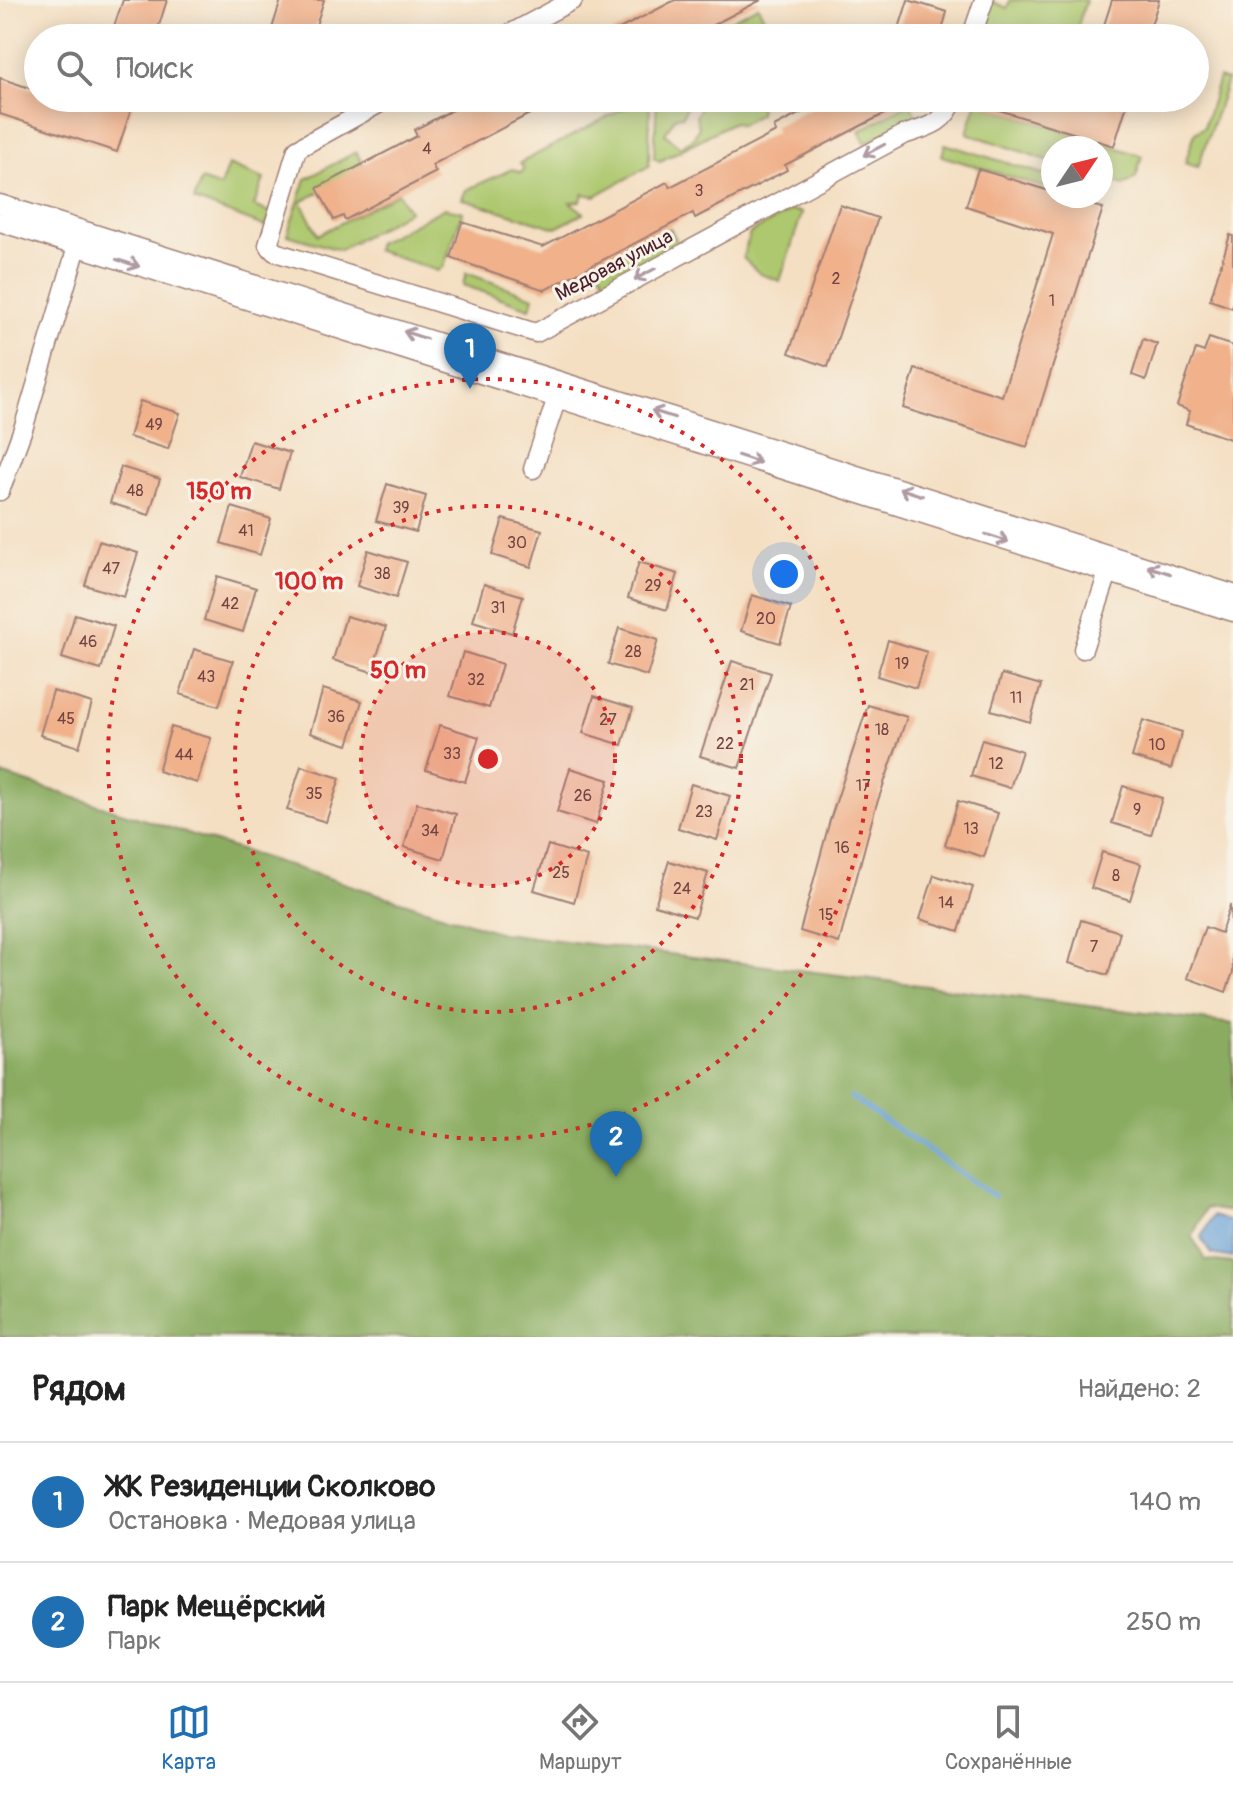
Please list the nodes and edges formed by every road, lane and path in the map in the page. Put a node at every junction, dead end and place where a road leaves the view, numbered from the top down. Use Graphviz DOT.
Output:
graph roads {
  1 [pos="573,0"];
  2 [pos="984,0"];
  3 [pos="528,24"];
  4 [pos="976,24"];
  5 [pos="364,112"];
  6 [pos="947,112"];
  7 [pos="0,204"];
  8 [pos="0,222"];
  9 [pos="77,247"];
  10 [pos="557,398"];
  11 [pos="533,469"];
  12 [pos="0,491"];
  13 [pos="1108,573"];
  14 [pos="1233,594"];
  15 [pos="1233,612"];
  16 [pos="1083,649"];
  1 -- 3 [label="street"];
  2 -- 4 [label="street"];
  6 -- 5 [label="street, Медовая улица, one-way"];
  14 -- 7 [label="street, one-way"];
  8 -- 9 [label="street"];
  9 -- 10 [label="street, one-way"];
  9 -- 12 [label="street"];
  10 -- 11 [label="street"];
  10 -- 13 [label="street, one-way"];
  13 -- 15 [label="street"];
  13 -- 16 [label="street"];
}
